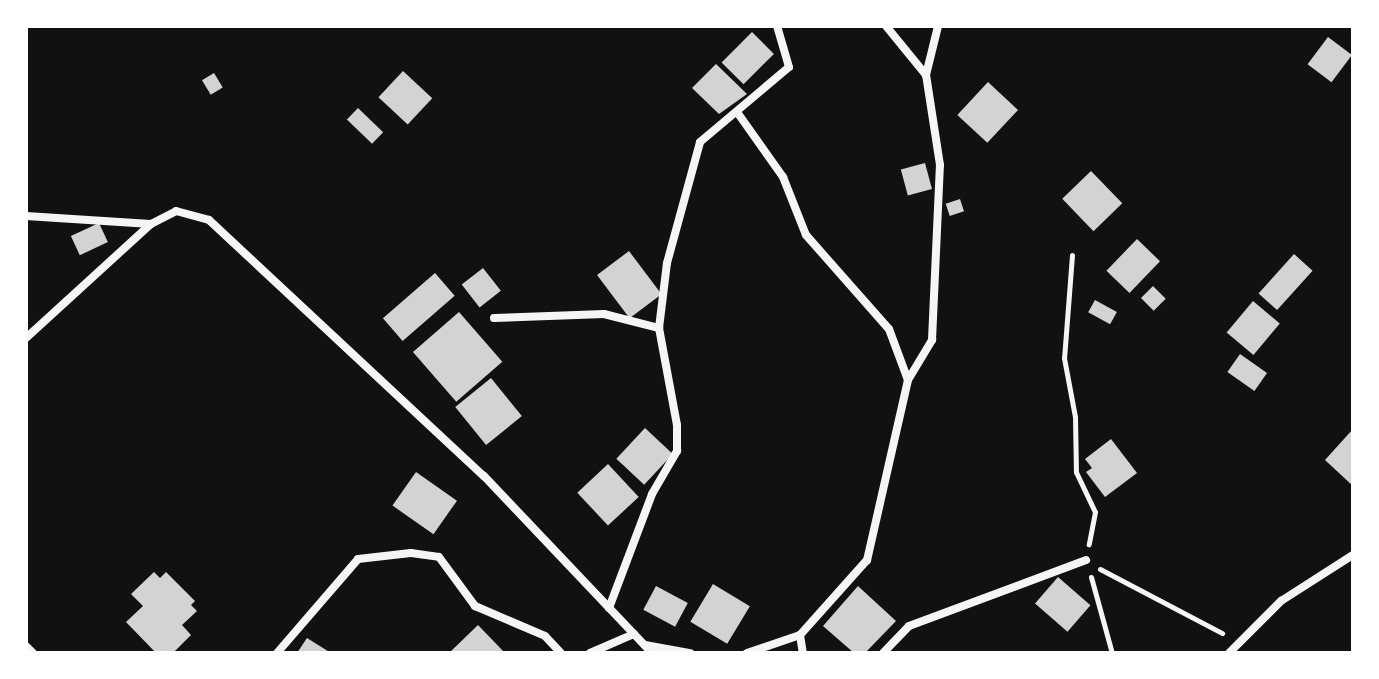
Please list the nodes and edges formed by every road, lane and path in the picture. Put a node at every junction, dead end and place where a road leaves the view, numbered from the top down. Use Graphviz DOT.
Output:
graph roads {
  1 [pos="777,26"];
  2 [pos="886,26"];
  3 [pos="938,26"];
  4 [pos="926,75"];
  5 [pos="737,112"];
  6 [pos="26,216"];
  7 [pos="151,224"];
  8 [pos="1072,255"];
  9 [pos="494,318"];
  10 [pos="659,328"];
  11 [pos="26,338"];
  12 [pos="908,380"];
  13 [pos="1353,555"];
  14 [pos="1086,560"];
  15 [pos="609,608"];
  16 [pos="634,634"];
  17 [pos="800,635"];
  18 [pos="1237,640"];
  19 [pos="644,645"];
  20 [pos="26,646"];
  21 [pos="33,653"];
  22 [pos="277,653"];
  23 [pos="561,653"];
  24 [pos="590,653"];
  25 [pos="652,653"];
  26 [pos="690,653"];
  27 [pos="747,653"];
  28 [pos="803,653"];
  29 [pos="883,653"];
  30 [pos="1112,653"];
  31 [pos="1229,653"];
  1 -- 5 [label="street"];
  2 -- 4 [label="street"];
  3 -- 4 [label="street"];
  4 -- 12 [label="street"];
  5 -- 10 [label="street"];
  5 -- 12 [label="street"];
  6 -- 7 [label="street"];
  7 -- 11 [label="street"];
  7 -- 15 [label="street"];
  8 -- 14 [label="path"];
  9 -- 10 [label="street"];
  10 -- 15 [label="street"];
  12 -- 17 [label="street"];
  13 -- 18 [label="street"];
  14 -- 18 [label="path"];
  14 -- 29 [label="street"];
  14 -- 30 [label="path"];
  15 -- 16 [label="street"];
  16 -- 19 [label="street"];
  16 -- 24 [label="street"];
  17 -- 27 [label="street"];
  17 -- 28 [label="street"];
  18 -- 31 [label="street"];
  19 -- 25 [label="street"];
  19 -- 26 [label="street"];
  20 -- 21 [label="street"];
  22 -- 23 [label="street"];
}
